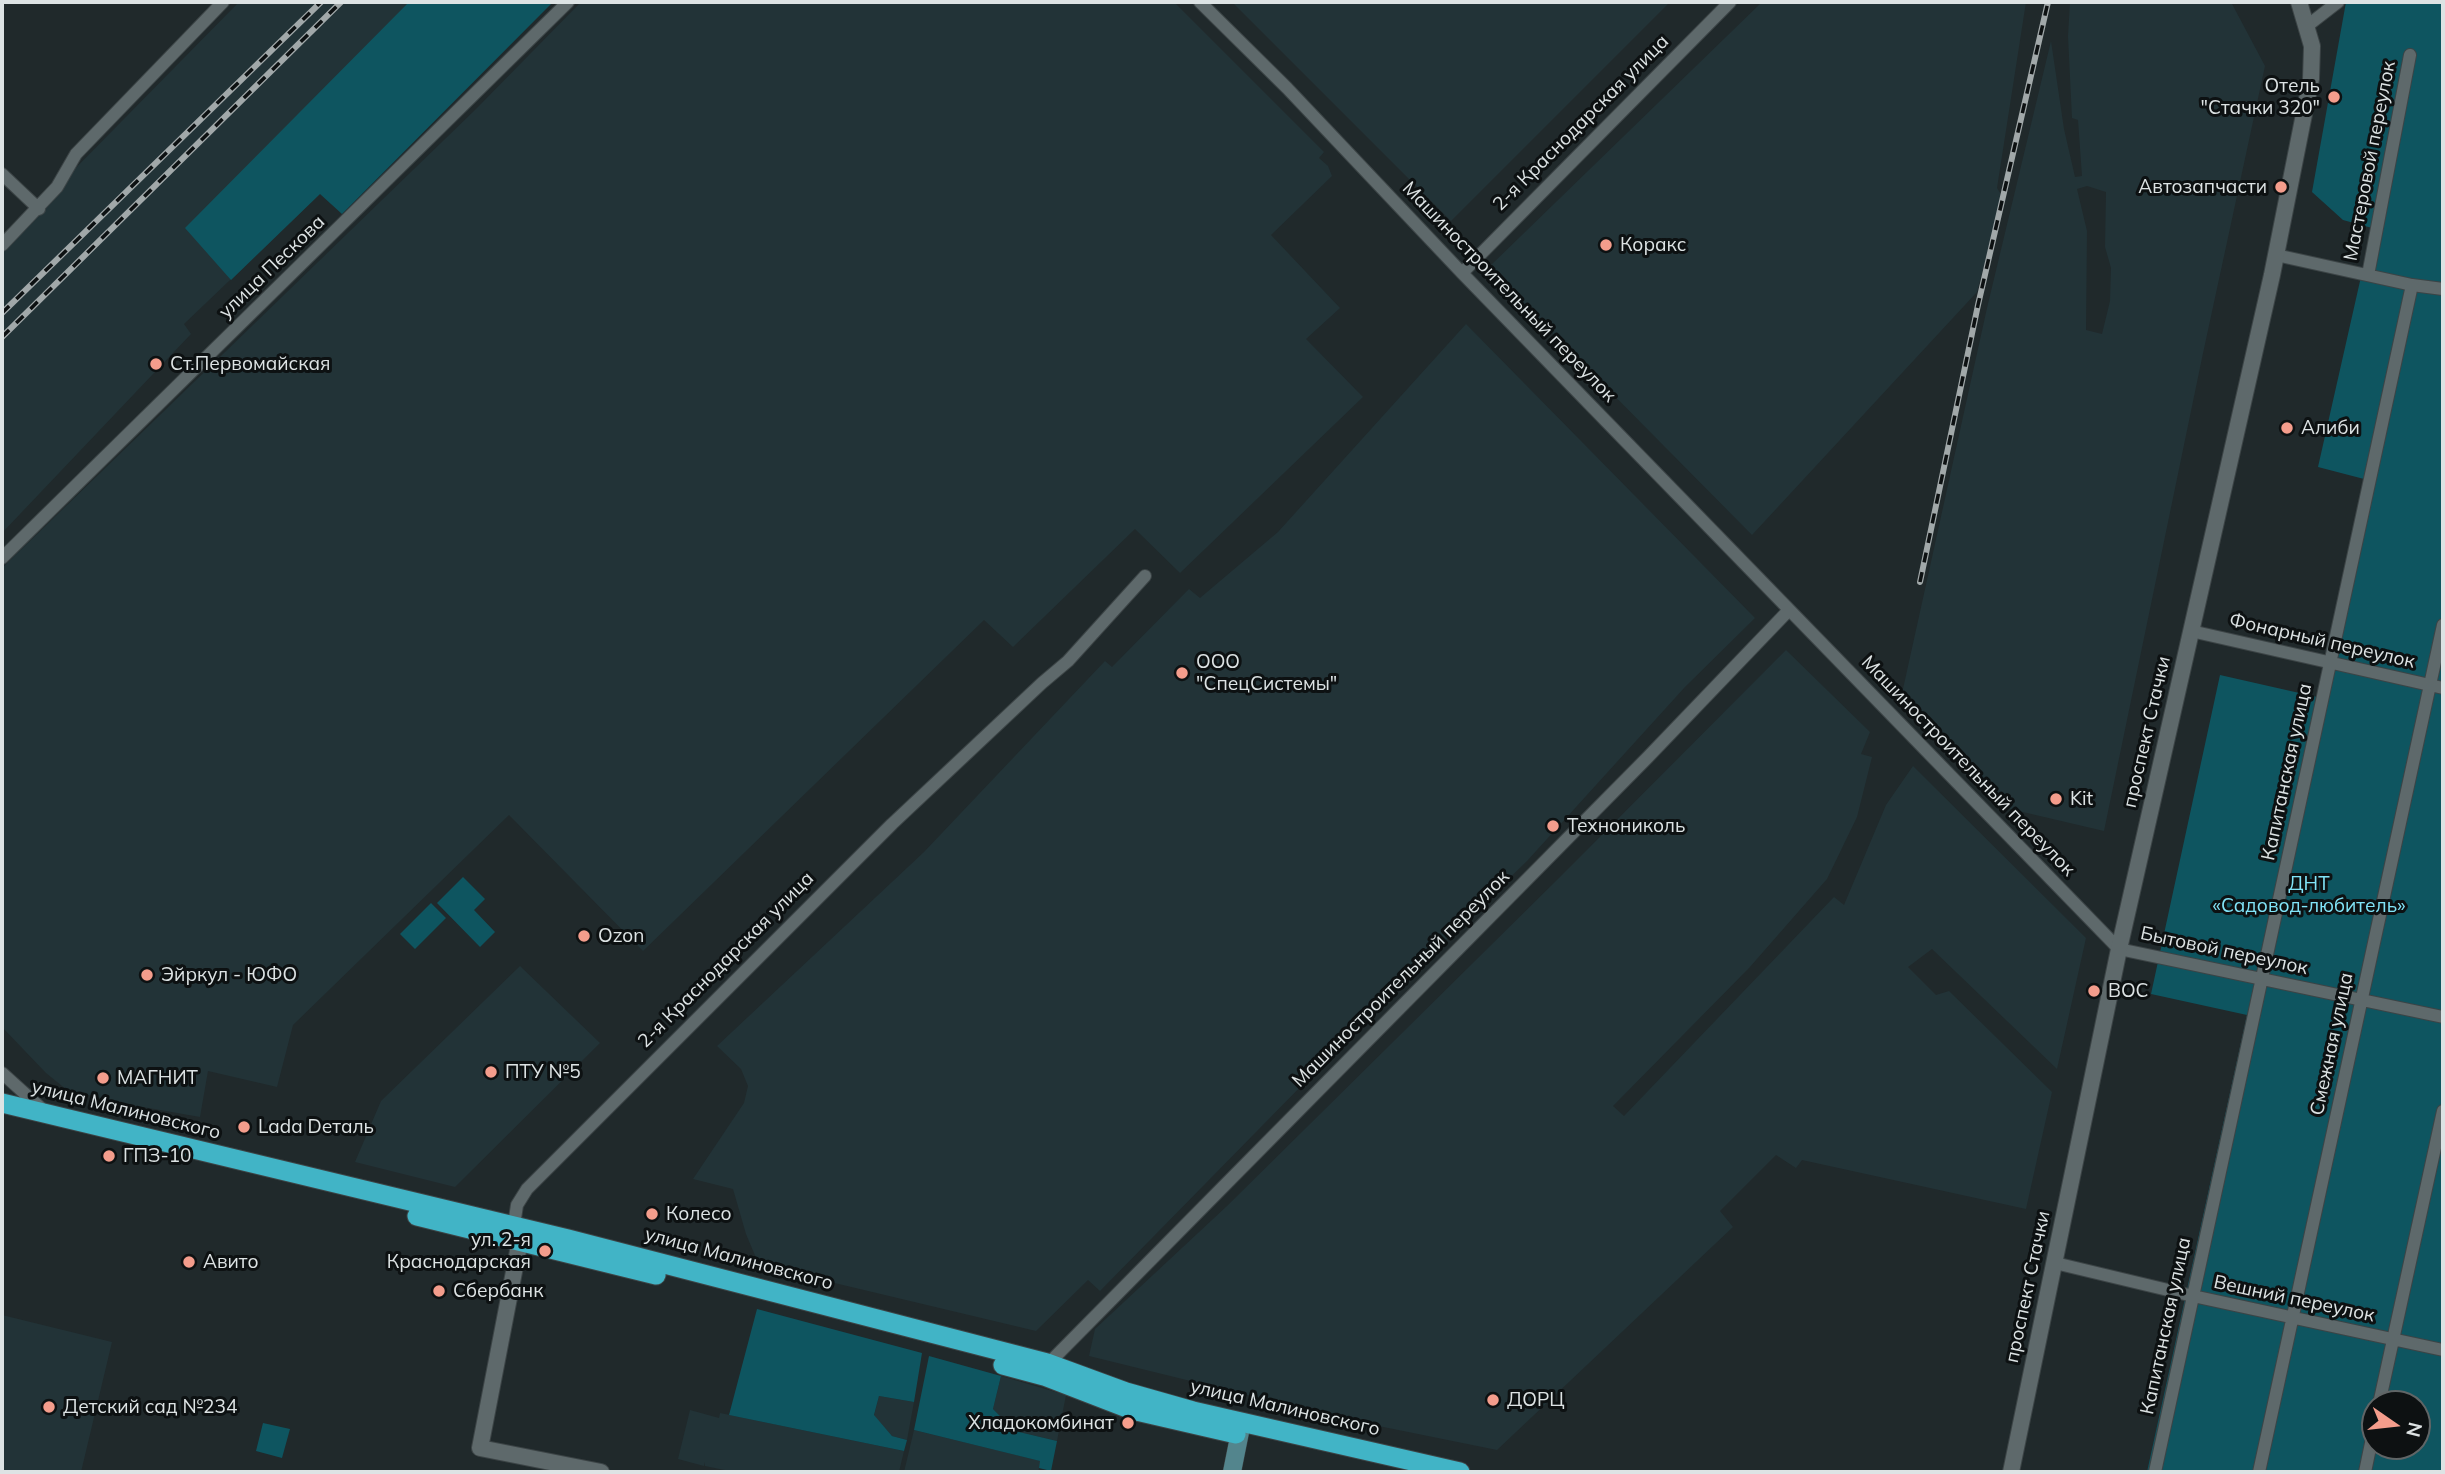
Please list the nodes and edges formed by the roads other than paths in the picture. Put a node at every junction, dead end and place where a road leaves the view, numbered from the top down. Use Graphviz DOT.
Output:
graph roads {
  1 [pos="223,2"];
  2 [pos="568,2"];
  3 [pos="1200,2"];
  4 [pos="1730,2"];
  5 [pos="2300,2"];
  6 [pos="2338,2"];
  7 [pos="2307,26"];
  8 [pos="2410,55"];
  9 [pos="2,174"];
  10 [pos="39,209"];
  11 [pos="2,245"];
  12 [pos="2276,255"];
  13 [pos="1462,273"];
  14 [pos="2368,275"];
  15 [pos="2412,285"];
  16 [pos="2443,289"];
  17 [pos="2,558"];
  18 [pos="1145,576"];
  19 [pos="1789,610"];
  20 [pos="2443,625"];
  21 [pos="2191,631"];
  22 [pos="2330,663"];
  23 [pos="2429,684"];
  24 [pos="2443,688"];
  25 [pos="2119,949"];
  26 [pos="2262,979"];
  27 [pos="2362,999"];
  28 [pos="2443,1017"];
  29 [pos="2,1073"];
  30 [pos="2,1103"];
  31 [pos="2443,1111"];
  32 [pos="2,1115"];
  33 [pos="48,1115"];
  34 [pos="516,1233"];
  35 [pos="2055,1263"];
  36 [pos="2193,1296"];
  37 [pos="2292,1318"];
  38 [pos="2393,1340"];
  39 [pos="2443,1350"];
  40 [pos="1045,1370"];
  41 [pos="2382,1390"];
  42 [pos="1241,1428"];
  43 [pos="601,1472"];
  44 [pos="1232,1472"];
  45 [pos="1411,1472"];
  46 [pos="1460,1472"];
  47 [pos="2011,1472"];
  48 [pos="2155,1472"];
  49 [pos="2259,1472"];
  1 -- 10 [label="street"];
  2 -- 17 [label="street, улица Пескова"];
  3 -- 13 [label="street, Машиностроительный переулок"];
  4 -- 13 [label="street, 2-я Краснодарская улица"];
  5 -- 7 [label="street, проспект Стачки"];
  6 -- 7 [label="street"];
  7 -- 12 [label="street, проспект Стачки"];
  8 -- 14 [label="street, Мастеровой переулок"];
  9 -- 10 [label="street"];
  10 -- 11 [label="street"];
  12 -- 14 [label="street, Мастеровой переулок"];
  12 -- 21 [label="street, проспект Стачки"];
  13 -- 19 [label="street, Машиностроительный переулок"];
  14 -- 15 [label="street, Мастеровой переулок"];
  15 -- 16 [label="street, Мастеровой переулок"];
  15 -- 22 [label="street, Капитанская улица"];
  18 -- 34 [label="street, 2-я Краснодарская улица"];
  19 -- 25 [label="street, Машиностроительный переулок"];
  19 -- 40 [label="street, Машиностроительный переулок"];
  20 -- 23 [label="street, Смежная улица"];
  21 -- 22 [label="street, Фонарный переулок"];
  21 -- 25 [label="street, проспект Стачки"];
  22 -- 23 [label="street, Фонарный переулок"];
  22 -- 26 [label="street, Капитанская улица"];
  23 -- 24 [label="street, Фонарный переулок"];
  23 -- 27 [label="street, Смежная улица"];
  25 -- 26 [label="street, Бытовой переулок"];
  25 -- 35 [label="street, проспект Стачки"];
  26 -- 27 [label="street, Бытовой переулок"];
  26 -- 36 [label="street, Капитанская улица"];
  27 -- 28 [label="street, Бытовой переулок"];
  27 -- 37 [label="street, Смежная улица"];
  29 -- 33 [label="street"];
  30 -- 33 [label="highway, улица Малиновского"];
  31 -- 38 [label="street"];
  32 -- 34 [label="highway, улица Малиновского"];
  33 -- 34 [label="highway, улица Малиновского"];
  34 -- 40 [label="highway, улица Малиновского"];
  34 -- 43 [label="street, 2-я Краснодарская улица"];
  35 -- 36 [label="street, Вешний переулок"];
  35 -- 47 [label="street, проспект Стачки"];
  36 -- 37 [label="street, Вешний переулок"];
  36 -- 48 [label="street, Капитанская улица"];
  37 -- 38 [label="street, Вешний переулок"];
  37 -- 49 [label="street, Смежная улица"];
  38 -- 39 [label="street, Вешний переулок"];
  38 -- 41 [label="street"];
  40 -- 42 [label="highway, улица Малиновского"];
  42 -- 44 [label="main road"];
  42 -- 45 [label="highway, улица Малиновского"];
  42 -- 46 [label="highway, улица Малиновского"];
}
